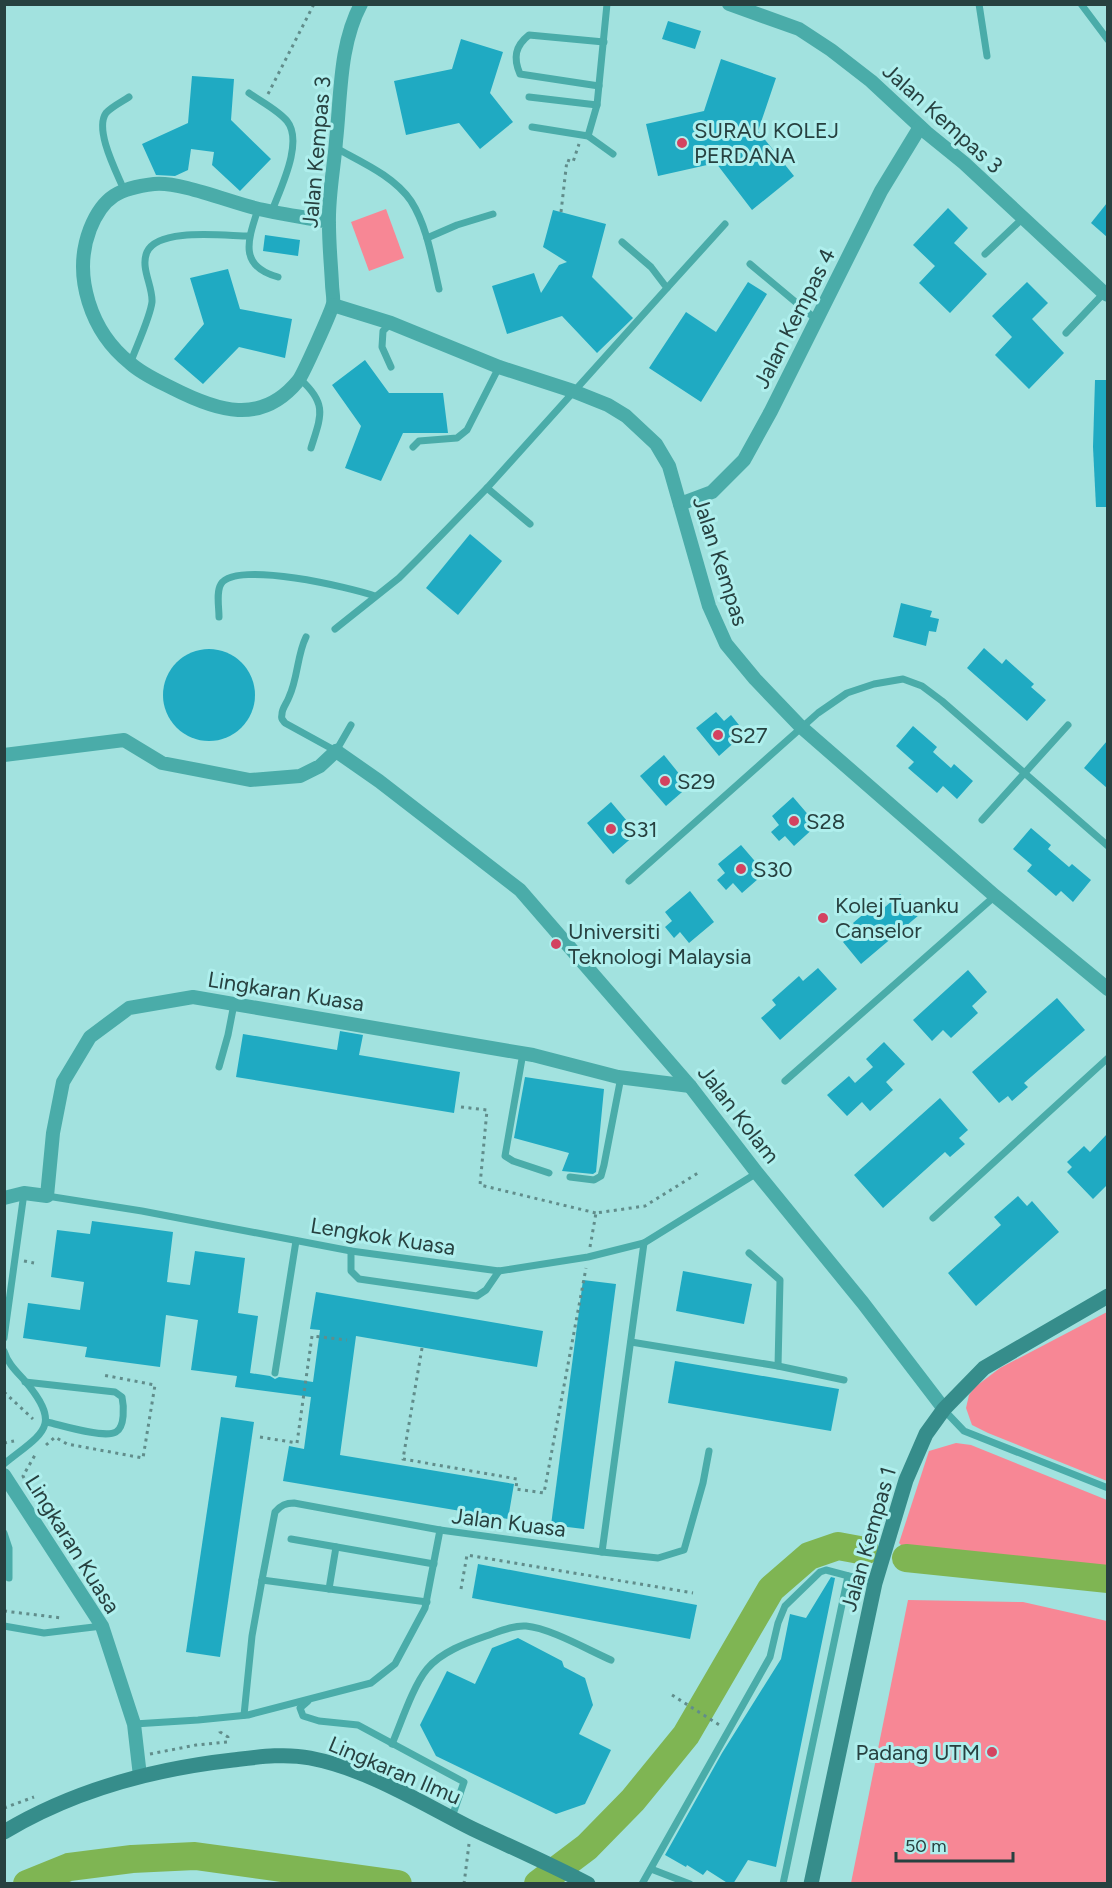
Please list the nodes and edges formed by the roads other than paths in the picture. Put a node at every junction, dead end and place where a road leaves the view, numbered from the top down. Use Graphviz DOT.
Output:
graph roads {
  1 [pos="361,4"];
  2 [pos="607,4"];
  3 [pos="729,4"];
  4 [pos="979,4"];
  5 [pos="1081,4"];
  6 [pos="1107,40"];
  7 [pos="604,42"];
  8 [pos="987,56"];
  9 [pos="599,86"];
  10 [pos="249,93"];
  11 [pos="129,97"];
  12 [pos="529,97"];
  13 [pos="597,105"];
  14 [pos="532,127"];
  15 [pos="920,127"];
  16 [pos="585,135"];
  17 [pos="336,148"];
  18 [pos="613,154"];
  19 [pos="124,190"];
  20 [pos="265,210"];
  21 [pos="493,214"];
  22 [pos="1022,219"];
  23 [pos="329,222"];
  24 [pos="725,224"];
  25 [pos="249,236"];
  26 [pos="427,238"];
  27 [pos="622,242"];
  28 [pos="986,254"];
  29 [pos="750,264"];
  30 [pos="278,277"];
  31 [pos="667,288"];
  32 [pos="439,289"];
  33 [pos="1106,294"];
  34 [pos="333,305"];
  35 [pos="817,320"];
  36 [pos="392,323"];
  37 [pos="1066,333"];
  38 [pos="130,364"];
  39 [pos="391,367"];
  40 [pos="498,367"];
  41 [pos="300,379"];
  42 [pos="573,391"];
  43 [pos="413,447"];
  44 [pos="311,448"];
  45 [pos="487,488"];
  46 [pos="680,504"];
  47 [pos="530,524"];
  48 [pos="375,596"];
  49 [pos="219,617"];
  50 [pos="335,629"];
  51 [pos="306,637"];
  52 [pos="351,725"];
  53 [pos="1068,725"];
  54 [pos="800,726"];
  55 [pos="336,751"];
  56 [pos="4,755"];
  57 [pos="1024,772"];
  58 [pos="982,820"];
  59 [pos="1107,846"];
  60 [pos="629,881"];
  61 [pos="995,896"];
  62 [pos="1107,989"];
  63 [pos="234,1004"];
  64 [pos="523,1053"];
  65 [pos="1107,1058"];
  66 [pos="219,1067"];
  67 [pos="621,1077"];
  68 [pos="785,1081"];
  69 [pos="690,1086"];
  70 [pos="549,1173"];
  71 [pos="757,1173"];
  72 [pos="570,1177"];
  73 [pos="24,1193"];
  74 [pos="47,1196"];
  75 [pos="4,1197"];
  76 [pos="933,1218"];
  77 [pos="296,1241"];
  78 [pos="644,1243"];
  79 [pos="351,1251"];
  80 [pos="748,1253"];
  81 [pos="500,1271"];
  82 [pos="1107,1296"];
  83 [pos="4,1338"];
  84 [pos="631,1342"];
  85 [pos="4,1351"];
  86 [pos="778,1366"];
  87 [pos="275,1373"];
  88 [pos="844,1380"];
  89 [pos="26,1382"];
  90 [pos="944,1409"];
  91 [pos="47,1422"];
  92 [pos="709,1451"];
  93 [pos="4,1464"];
  94 [pos="4,1475"];
  95 [pos="1107,1488"];
  96 [pos="440,1530"];
  97 [pos="4,1533"];
  98 [pos="291,1539"];
  99 [pos="336,1547"];
  100 [pos="602,1552"];
  101 [pos="434,1564"];
  102 [pos="849,1576"];
  103 [pos="9,1578"];
  104 [pos="262,1580"];
  105 [pos="875,1584"];
  106 [pos="329,1589"];
  107 [pos="427,1602"];
  108 [pos="4,1626"];
  109 [pos="102,1626"];
  110 [pos="610,1660"];
  111 [pos="310,1699"];
  112 [pos="244,1715"];
  113 [pos="134,1724"];
  114 [pos="392,1744"];
  115 [pos="140,1776"];
  116 [pos="452,1817"];
  117 [pos="4,1832"];
  118 [pos="651,1869"];
  119 [pos="587,1883"];
  120 [pos="642,1884"];
  121 [pos="690,1884"];
  122 [pos="783,1884"];
  123 [pos="811,1884"];
  1 -- 17 [label="street, Jalan Kempas 3"];
  2 -- 7 [label="lane"];
  3 -- 15 [label="street, Jalan Kempas 3"];
  4 -- 8 [label="lane"];
  5 -- 6 [label="lane"];
  7 -- 9 [label="lane"];
  7 -- 9 [label="lane"];
  9 -- 13 [label="lane"];
  10 -- 20 [label="lane"];
  11 -- 19 [label="lane"];
  12 -- 13 [label="lane"];
  13 -- 16 [label="lane"];
  14 -- 16 [label="lane"];
  15 -- 22 [label="street, Jalan Kempas 3"];
  15 -- 35 [label="street, Jalan Kempas 4"];
  16 -- 18 [label="lane"];
  17 -- 23 [label="street, Jalan Kempas 3"];
  17 -- 26 [label="lane"];
  19 -- 20 [label="street"];
  19 -- 38 [label="street"];
  20 -- 23 [label="street"];
  20 -- 25 [label="lane"];
  21 -- 26 [label="lane"];
  22 -- 28 [label="lane"];
  22 -- 33 [label="street, Jalan Kempas 3"];
  23 -- 34 [label="street, Jalan Kempas 3"];
  24 -- 31 [label="lane"];
  25 -- 30 [label="lane"];
  25 -- 38 [label="lane"];
  26 -- 32 [label="lane"];
  27 -- 31 [label="lane"];
  29 -- 35 [label="lane"];
  31 -- 42 [label="lane"];
  33 -- 37 [label="lane"];
  34 -- 36 [label="street, Jalan Kempas"];
  34 -- 41 [label="street"];
  35 -- 46 [label="street, Jalan Kempas 4"];
  36 -- 39 [label="lane"];
  36 -- 40 [label="street, Jalan Kempas"];
  38 -- 41 [label="street"];
  40 -- 42 [label="street, Jalan Kempas"];
  40 -- 43 [label="lane"];
  41 -- 44 [label="lane"];
  42 -- 45 [label="lane"];
  42 -- 46 [label="street, Jalan Kempas"];
  45 -- 47 [label="lane"];
  45 -- 48 [label="lane"];
  46 -- 54 [label="street, Jalan Kempas"];
  48 -- 49 [label="lane"];
  48 -- 50 [label="lane"];
  51 -- 55 [label="lane"];
  52 -- 55 [label="lane"];
  53 -- 57 [label="lane"];
  54 -- 57 [label="lane"];
  54 -- 60 [label="lane"];
  54 -- 61 [label="street, Jalan Kempas"];
  55 -- 56 [label="street"];
  55 -- 69 [label="street, Jalan Kolam"];
  57 -- 58 [label="lane"];
  57 -- 59 [label="lane"];
  61 -- 62 [label="street, Jalan Kempas"];
  61 -- 68 [label="lane"];
  63 -- 64 [label="street, Lingkaran Kuasa"];
  63 -- 66 [label="lane"];
  63 -- 74 [label="street, Lingkaran Kuasa"];
  64 -- 67 [label="street, Lingkaran Kuasa"];
  64 -- 70 [label="lane"];
  65 -- 76 [label="lane"];
  67 -- 69 [label="street, Lingkaran Kuasa"];
  67 -- 72 [label="lane"];
  69 -- 71 [label="street, Jalan Kolam"];
  71 -- 78 [label="lane, Lengkok Kuasa"];
  71 -- 90 [label="street, Jalan Kolam"];
  73 -- 74 [label="street"];
  73 -- 75 [label="street"];
  73 -- 83 [label="lane"];
  74 -- 77 [label="lane, Lengkok Kuasa"];
  77 -- 79 [label="lane, Lengkok Kuasa"];
  77 -- 87 [label="lane"];
  78 -- 81 [label="lane, Lengkok Kuasa"];
  78 -- 84 [label="lane"];
  79 -- 81 [label="lane, Lengkok Kuasa"];
  79 -- 81 [label="lane"];
  80 -- 86 [label="lane"];
  82 -- 90 [label="street, Jalan Kempas 1"];
  84 -- 86 [label="lane"];
  84 -- 100 [label="lane"];
  85 -- 89 [label="lane"];
  86 -- 88 [label="lane"];
  89 -- 91 [label="lane"];
  89 -- 91 [label="lane"];
  90 -- 95 [label="lane, Jalan Kolam"];
  90 -- 105 [label="street, Jalan Kempas 1"];
  91 -- 93 [label="lane"];
  92 -- 100 [label="lane, Jalan Kuasa"];
  94 -- 109 [label="street, Lingkaran Kuasa"];
  96 -- 100 [label="lane, Jalan Kuasa"];
  96 -- 101 [label="lane, Jalan Kuasa"];
  96 -- 104 [label="lane"];
  97 -- 103 [label="lane"];
  98 -- 99 [label="lane"];
  99 -- 101 [label="lane"];
  99 -- 106 [label="lane"];
  101 -- 107 [label="lane, Jalan Kuasa"];
  102 -- 105 [label="lane"];
  102 -- 118 [label="lane"];
  102 -- 122 [label="lane"];
  104 -- 106 [label="lane"];
  104 -- 112 [label="lane"];
  105 -- 123 [label="street, Jalan Kempas 1"];
  106 -- 107 [label="lane"];
  107 -- 111 [label="lane, Jalan Kuasa"];
  108 -- 109 [label="lane"];
  109 -- 113 [label="street, Lingkaran Kuasa"];
  110 -- 114 [label="lane"];
  111 -- 112 [label="lane, Jalan Kuasa"];
  111 -- 114 [label="lane"];
  112 -- 113 [label="lane, Jalan Kuasa"];
  113 -- 115 [label="street, Lingkaran Kuasa"];
  114 -- 116 [label="lane"];
  115 -- 116 [label="street, Lingkaran Ilmu"];
  115 -- 117 [label="street, Lingkaran Ilmu"];
  116 -- 119 [label="street, Lingkaran Ilmu"];
  118 -- 120 [label="lane"];
  118 -- 121 [label="lane"];
}
